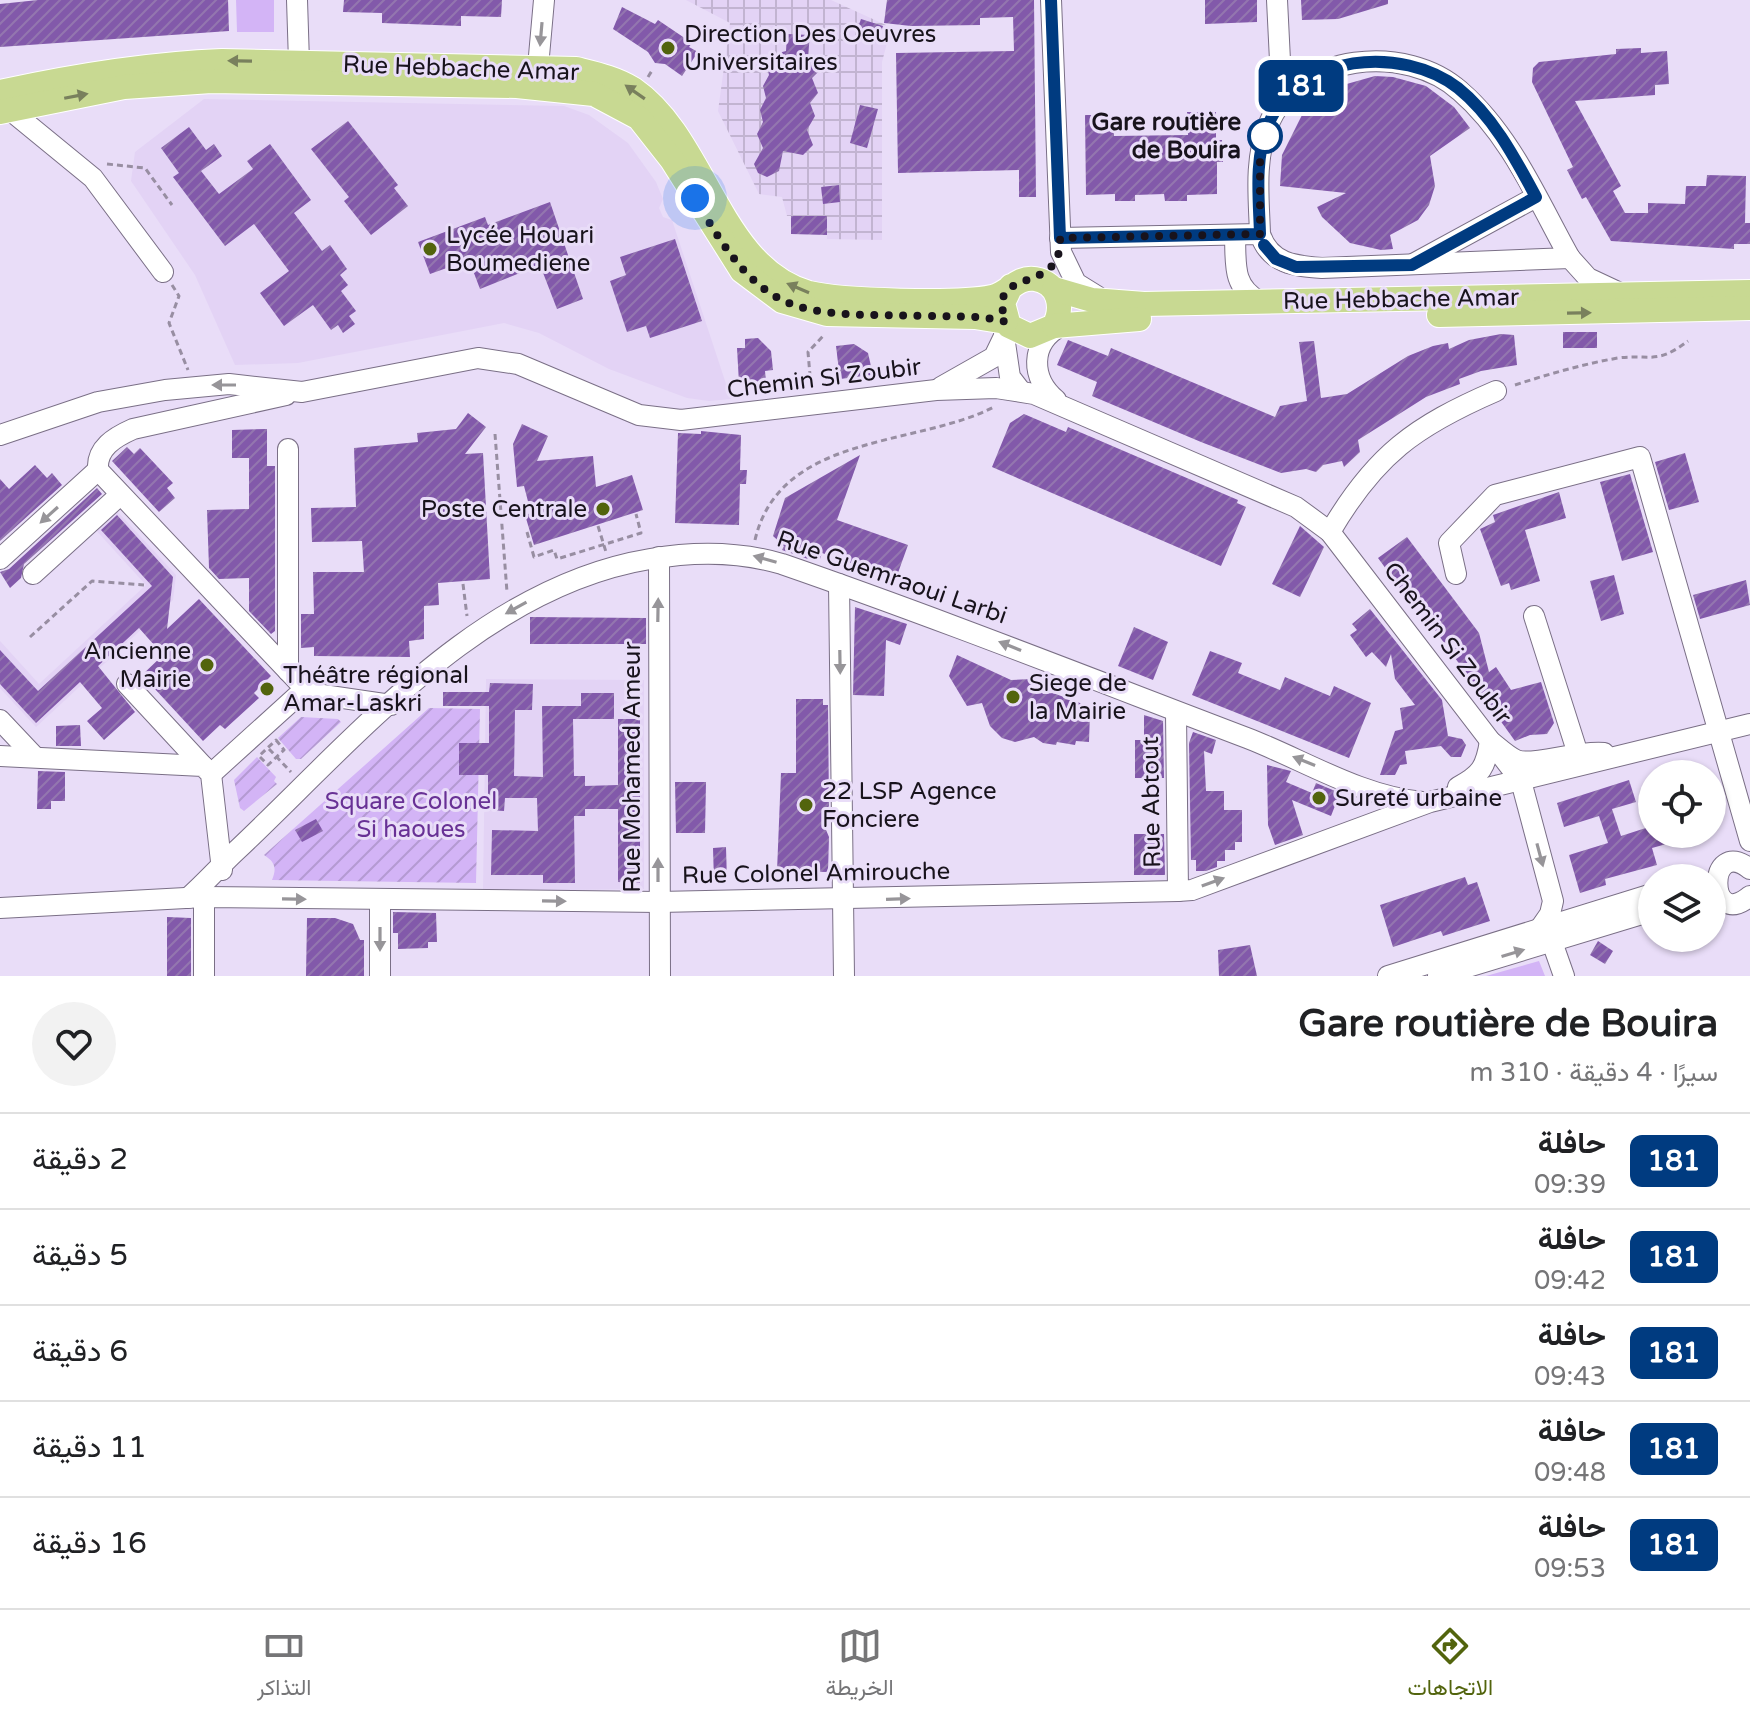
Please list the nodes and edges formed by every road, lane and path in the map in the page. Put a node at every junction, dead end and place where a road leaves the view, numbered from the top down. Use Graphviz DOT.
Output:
graph roads {
  1 [pos="297,0"];
  2 [pos="544,0"];
  3 [pos="1051,0"];
  4 [pos="1277,0"];
  5 [pos="299,62"];
  6 [pos="538,67"];
  7 [pos="1282,101"];
  8 [pos="4,102"];
  9 [pos="70,159"];
  10 [pos="1536,197"];
  11 [pos="172,205"];
  12 [pos="1260,234"];
  13 [pos="1235,235"];
  14 [pos="1061,245"];
  15 [pos="1570,258"];
  16 [pos="1412,265"];
  17 [pos="163,272"];
  18 [pos="1020,282"];
  19 [pos="1054,289"];
  20 [pos="1750,292"];
  21 [pos="1624,294"];
  22 [pos="1259,301"];
  23 [pos="1111,303"];
  24 [pos="1750,308"];
  25 [pos="827,314"];
  26 [pos="1007,328"];
  27 [pos="1049,337"];
  28 [pos="1688,341"];
  29 [pos="188,371"];
  30 [pos="810,379"];
  31 [pos="936,390"];
  32 [pos="1007,391"];
  33 [pos="1496,391"];
  34 [pos="302,392"];
  35 [pos="1062,406"];
  36 [pos="495,434"];
  37 [pos="0,435"];
  38 [pos="288,449"];
  39 [pos="100,473"];
  40 [pos="120,495"];
  41 [pos="636,514"];
  42 [pos="759,524"];
  43 [pos="598,526"];
  44 [pos="527,532"];
  45 [pos="1330,532"];
  46 [pos="602,539"];
  47 [pos="659,557"];
  48 [pos="0,559"];
  49 [pos="33,574"];
  50 [pos="1456,574"];
  51 [pos="463,584"];
  52 [pos="839,584"];
  53 [pos="144,585"];
  54 [pos="464,600"];
  55 [pos="509,612"];
  56 [pos="1534,616"];
  57 [pos="30,637"];
  58 [pos="288,671"];
  59 [pos="127,684"];
  60 [pos="305,689"];
  61 [pos="391,705"];
  62 [pos="1176,713"];
  63 [pos="0,720"];
  64 [pos="1750,724"];
  65 [pos="1719,732"];
  66 [pos="276,740"];
  67 [pos="1490,741"];
  68 [pos="268,748"];
  69 [pos="0,756"];
  70 [pos="34,756"];
  71 [pos="259,756"];
  72 [pos="276,757"];
  73 [pos="1572,760"];
  74 [pos="207,770"];
  75 [pos="1521,771"];
  76 [pos="1480,776"];
  77 [pos="1430,802"];
  78 [pos="1740,805"];
  79 [pos="1527,806"];
  80 [pos="1750,841"];
  81 [pos="223,863"];
  82 [pos="1725,864"];
  83 [pos="1726,866"];
  84 [pos="1750,869"];
  85 [pos="1178,891"];
  86 [pos="196,897"];
  87 [pos="243,898"];
  88 [pos="1638,899"];
  89 [pos="1731,899"];
  90 [pos="843,900"];
  91 [pos="380,901"];
  92 [pos="659,902"];
  93 [pos="0,908"];
  94 [pos="1638,914"];
  95 [pos="1750,916"];
  96 [pos="1547,934"];
  97 [pos="204,976"];
  98 [pos="380,976"];
  99 [pos="660,976"];
  100 [pos="844,976"];
  101 [pos="1388,976"];
  102 [pos="1438,976"];
  103 [pos="1564,976"];
  1 -- 5 [label="street"];
  2 -- 6 [label="street, one-way"];
  3 -- 14 [label="street"];
  4 -- 7 [label="street"];
  5 -- 6 [label="main road, Rue Hebbache Amar"];
  5 -- 8 [label="main road, Rue Hebbache Amar, one-way"];
  18 -- 6 [label="main road, Rue Hebbache Amar, one-way"];
  7 -- 10 [label="street"];
  7 -- 12 [label="street"];
  8 -- 9 [label="street"];
  8 -- 25 [label="main road, Rue Hebbache Amar, one-way"];
  9 -- 11 [label="path"];
  9 -- 17 [label="street"];
  10 -- 15 [label="street"];
  10 -- 16 [label="street"];
  12 -- 13 [label="street"];
  12 -- 16 [label="street"];
  13 -- 14 [label="street"];
  13 -- 22 [label="street"];
  14 -- 18 [label="street"];
  14 -- 23 [label="street"];
  15 -- 16 [label="street"];
  15 -- 21 [label="street"];
  17 -- 29 [label="path"];
  18 -- 19 [label="main road"];
  18 -- 26 [label="main road"];
  19 -- 23 [label="main road, Rue Hebbache Amar"];
  19 -- 27 [label="main road"];
  20 -- 21 [label="main road, Rue Hebbache Amar"];
  21 -- 22 [label="main road, Rue Hebbache Amar"];
  22 -- 23 [label="main road, Rue Hebbache Amar"];
  27 -- 24 [label="main road, Rue Hebbache Amar, one-way"];
  25 -- 26 [label="main road, Rue Hebbache Amar"];
  25 -- 30 [label="path"];
  26 -- 27 [label="main road"];
  26 -- 31 [label="street"];
  26 -- 32 [label="street"];
  27 -- 32 [label="street"];
  27 -- 35 [label="street"];
  28 -- 33 [label="path"];
  31 -- 32 [label="street, Chemin Si Zoubir"];
  31 -- 34 [label="street, Chemin Si Zoubir"];
  32 -- 35 [label="street, Chemin Si Zoubir"];
  32 -- 42 [label="path"];
  33 -- 45 [label="street"];
  34 -- 37 [label="street, Chemin Si Zoubir, one-way"];
  34 -- 39 [label="street"];
  35 -- 45 [label="street, Chemin Si Zoubir"];
  36 -- 55 [label="path"];
  38 -- 58 [label="street"];
  39 -- 40 [label="street"];
  39 -- 48 [label="street, one-way"];
  40 -- 49 [label="street"];
  40 -- 58 [label="street"];
  41 -- 44 [label="path"];
  43 -- 46 [label="path"];
  45 -- 67 [label="street, Chemin Si Zoubir"];
  52 -- 47 [label="street, Rue Guemraoui Larbi, one-way"];
  47 -- 55 [label="street, Rue Guemraoui Larbi, one-way"];
  92 -- 47 [label="street, Rue Mohamed Ameur, one-way"];
  50 -- 65 [label="street"];
  51 -- 54 [label="path"];
  62 -- 52 [label="street, Rue Guemraoui Larbi, one-way"];
  52 -- 90 [label="street, one-way"];
  53 -- 57 [label="path"];
  55 -- 61 [label="street, Rue Guemraoui Larbi"];
  56 -- 73 [label="street"];
  58 -- 60 [label="street"];
  59 -- 74 [label="street"];
  60 -- 61 [label="street"];
  60 -- 74 [label="street"];
  61 -- 81 [label="street, Rue Guemraoui Larbi"];
  77 -- 62 [label="street, Rue Guemraoui Larbi, one-way"];
  62 -- 85 [label="street, Rue Abtout"];
  63 -- 70 [label="street"];
  64 -- 65 [label="street"];
  65 -- 73 [label="street"];
  65 -- 78 [label="street"];
  66 -- 72 [label="path"];
  67 -- 75 [label="street, Chemin Si Zoubir"];
  67 -- 76 [label="street"];
  68 -- 72 [label="path"];
  69 -- 70 [label="street"];
  70 -- 74 [label="street"];
  71 -- 72 [label="path"];
  73 -- 75 [label="street"];
  73 -- 79 [label="street"];
  74 -- 81 [label="street"];
  75 -- 76 [label="street"];
  75 -- 77 [label="street"];
  75 -- 79 [label="street"];
  76 -- 77 [label="street"];
  85 -- 77 [label="street, Rue Colonel Amirouche, one-way"];
  78 -- 80 [label="street"];
  78 -- 82 [label="street"];
  79 -- 96 [label="street, one-way"];
  81 -- 86 [label="street, Rue Guemraoui Larbi"];
  81 -- 87 [label="street"];
  83 -- 84 [label="street"];
  90 -- 85 [label="street, Rue Colonel Amirouche, one-way"];
  86 -- 87 [label="street, Rue Colonel Amirouche"];
  86 -- 93 [label="street, Rue Colonel Amirouche"];
  86 -- 97 [label="street"];
  87 -- 91 [label="street, Rue Colonel Amirouche, one-way"];
  88 -- 96 [label="street"];
  89 -- 95 [label="street"];
  90 -- 92 [label="street, Rue Colonel Amirouche"];
  90 -- 100 [label="street"];
  91 -- 92 [label="street, Rue Colonel Amirouche, one-way"];
  91 -- 98 [label="street, one-way"];
  92 -- 99 [label="street, Rue Mohamed Ameur"];
  94 -- 96 [label="street"];
  96 -- 101 [label="street"];
  102 -- 96 [label="street, one-way"];
  96 -- 103 [label="street"];
}
